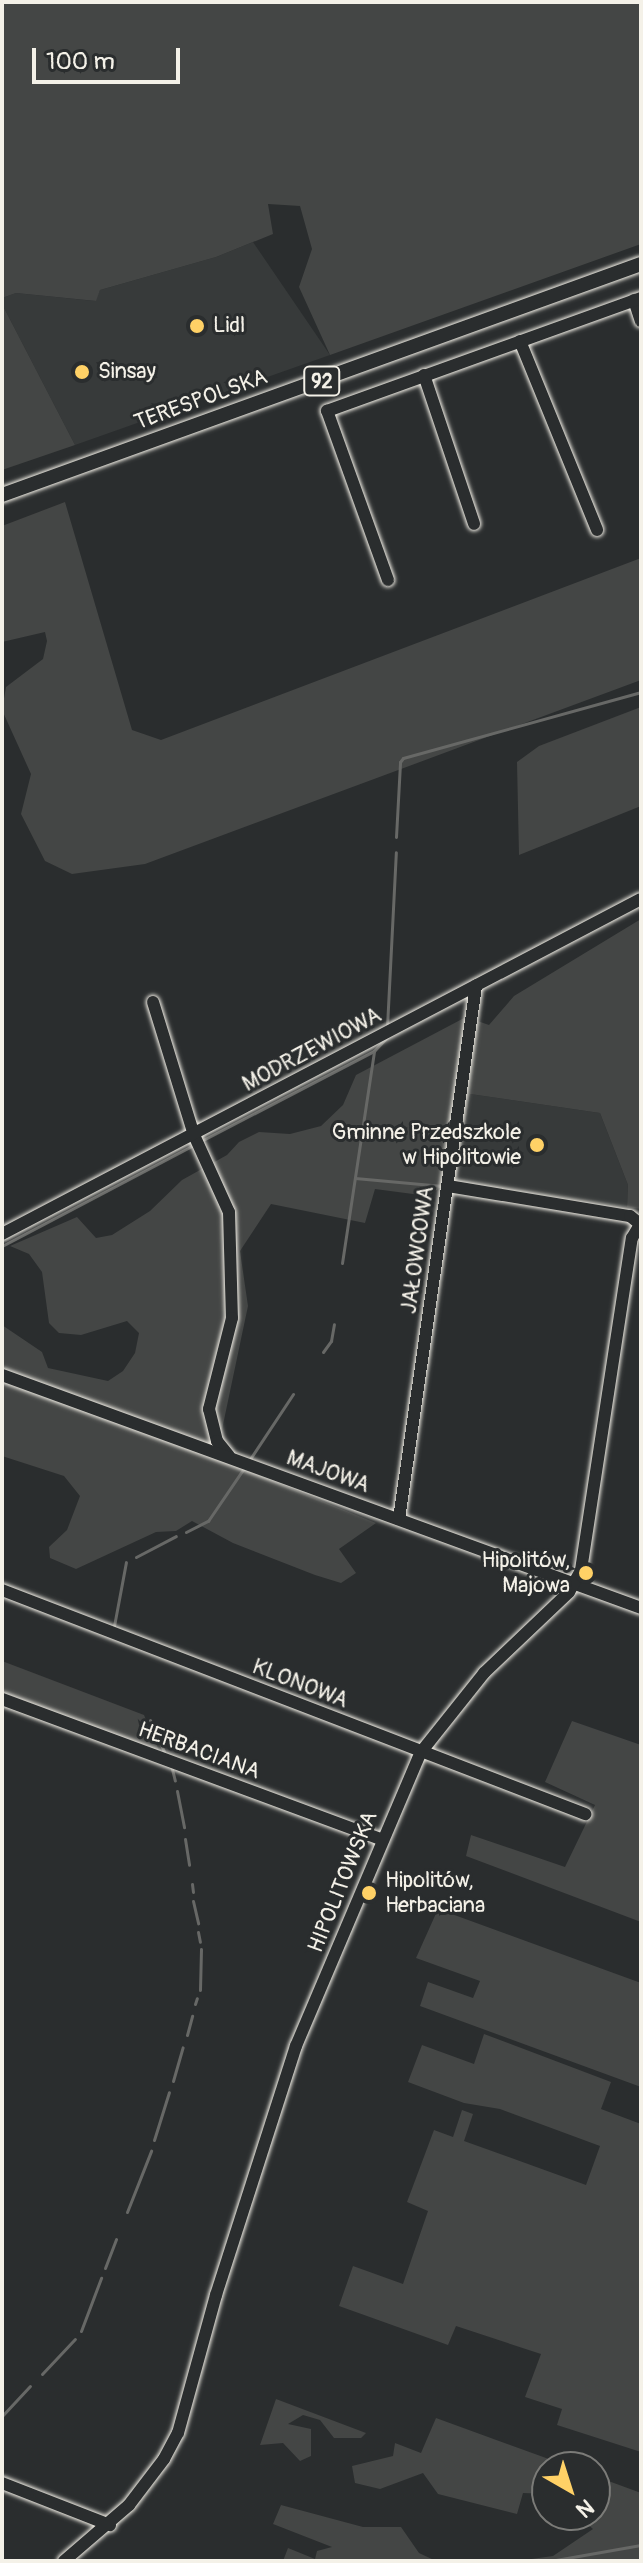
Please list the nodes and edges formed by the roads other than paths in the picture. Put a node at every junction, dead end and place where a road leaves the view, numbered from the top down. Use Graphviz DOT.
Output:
graph roads {
  1 [pos="641,264"];
  2 [pos="637,299"];
  3 [pos="641,321"];
  4 [pos="520,341"];
  5 [pos="424,375"];
  6 [pos="2,495"];
  7 [pos="474,524"];
  8 [pos="597,530"];
  9 [pos="388,580"];
  10 [pos="641,899"];
  11 [pos="476,986"];
  12 [pos="153,1002"];
  13 [pos="194,1135"];
  14 [pos="448,1186"];
  15 [pos="640,1223"];
  16 [pos="2,1234"];
  17 [pos="2,1375"];
  18 [pos="231,1459"];
  19 [pos="399,1519"];
  20 [pos="575,1584"];
  21 [pos="2,1590"];
  22 [pos="641,1608"];
  23 [pos="2,1699"];
  24 [pos="421,1752"];
  25 [pos="585,1814"];
  26 [pos="383,1840"];
  27 [pos="2,2483"];
  28 [pos="110,2525"];
  29 [pos="64,2561"];
  1 -- 6 [label="main road, TERESPOLSKA / 92"];
  2 -- 3 [label="street"];
  2 -- 4 [label="street"];
  4 -- 5 [label="street"];
  4 -- 8 [label="street"];
  5 -- 7 [label="street"];
  5 -- 9 [label="street"];
  10 -- 11 [label="street, MODRZEWIOWA"];
  11 -- 13 [label="street, MODRZEWIOWA"];
  11 -- 14 [label="street, JAŁOWCOWA"];
  12 -- 13 [label="street"];
  13 -- 16 [label="street, MODRZEWIOWA"];
  13 -- 18 [label="street"];
  14 -- 15 [label="street"];
  14 -- 19 [label="street, JAŁOWCOWA"];
  15 -- 20 [label="street, HIPOLITOWSKA"];
  17 -- 18 [label="street, MAJOWA"];
  18 -- 19 [label="street, MAJOWA"];
  19 -- 20 [label="street, MAJOWA"];
  20 -- 22 [label="street, MAJOWA"];
  20 -- 24 [label="street, HIPOLITOWSKA"];
  21 -- 24 [label="street, KLONOWA"];
  23 -- 26 [label="street, HERBACIANA"];
  24 -- 25 [label="street, KLONOWA"];
  24 -- 26 [label="street, HIPOLITOWSKA"];
  26 -- 28 [label="street, HIPOLITOWSKA"];
  27 -- 28 [label="street"];
  28 -- 29 [label="street, HIPOLITOWSKA"];
}
